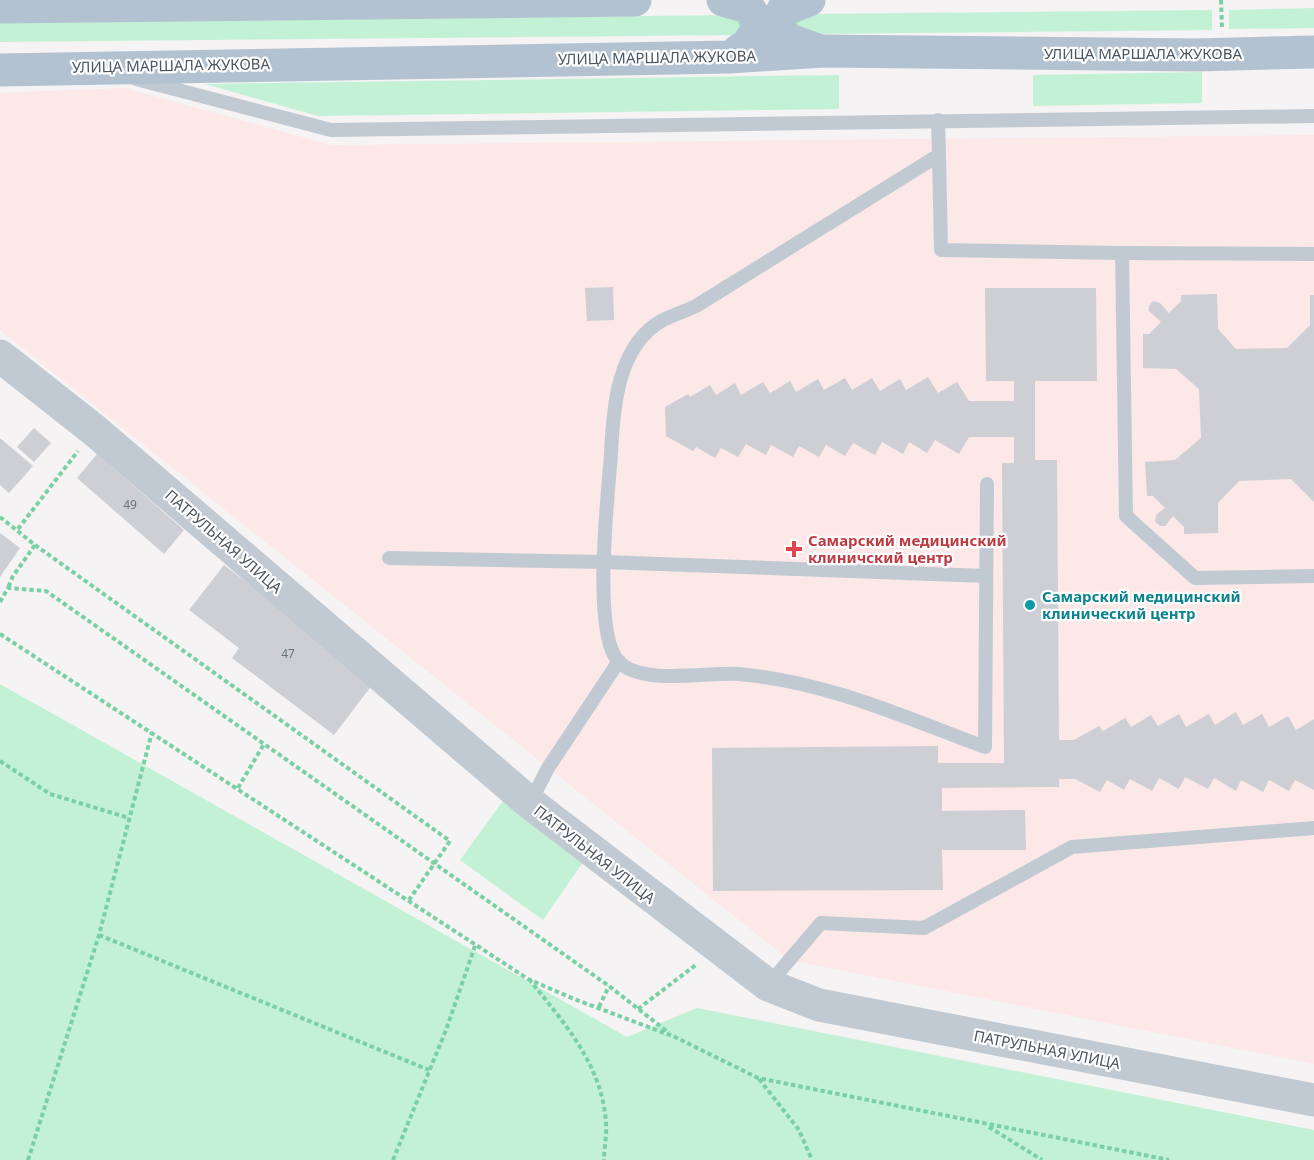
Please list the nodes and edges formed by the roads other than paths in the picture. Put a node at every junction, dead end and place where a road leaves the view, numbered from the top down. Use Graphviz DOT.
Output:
graph roads {
  1 [pos="635,0"];
  2 [pos="723,0"];
  3 [pos="808,0"];
  4 [pos="54,4"];
  5 [pos="0,7"];
  6 [pos="823,51"];
  7 [pos="1314,52"];
  8 [pos="729,57"];
  9 [pos="88,66"];
  10 [pos="0,69"];
  11 [pos="1314,116"];
  12 [pos="938,120"];
  13 [pos="939,155"];
  14 [pos="1122,253"];
  15 [pos="1314,254"];
  16 [pos="0,356"];
  17 [pos="987,484"];
  18 [pos="389,558"];
  19 [pos="604,562"];
  20 [pos="986,576"];
  21 [pos="1314,576"];
  22 [pos="619,661"];
  23 [pos="530,803"];
  24 [pos="1314,828"];
  25 [pos="768,985"];
  26 [pos="1314,1100"];
  1 -- 4 [label="main road"];
  2 -- 8 [label="main road"];
  3 -- 6 [label="main road"];
  4 -- 5 [label="main road"];
  6 -- 7 [label="main road, УЛИЦА МАРШАЛА ЖУКОВА"];
  6 -- 8 [label="main road, УЛИЦА МАРШАЛА ЖУКОВА"];
  8 -- 9 [label="main road, УЛИЦА МАРШАЛА ЖУКОВА"];
  9 -- 10 [label="main road, УЛИЦА МАРШАЛА ЖУКОВА"];
  9 -- 12 [label="lane"];
  11 -- 12 [label="lane"];
  12 -- 13 [label="lane"];
  13 -- 14 [label="lane"];
  13 -- 19 [label="lane"];
  14 -- 15 [label="lane"];
  14 -- 21 [label="lane"];
  16 -- 23 [label="street, ПАТРУЛЬНАЯ УЛИЦА"];
  17 -- 20 [label="lane"];
  18 -- 19 [label="lane"];
  19 -- 20 [label="lane"];
  19 -- 22 [label="lane"];
  20 -- 22 [label="lane"];
  22 -- 23 [label="lane"];
  23 -- 25 [label="street, ПАТРУЛЬНАЯ УЛИЦА"];
  24 -- 25 [label="lane"];
  25 -- 26 [label="street, ПАТРУЛЬНАЯ УЛИЦА"];
}
